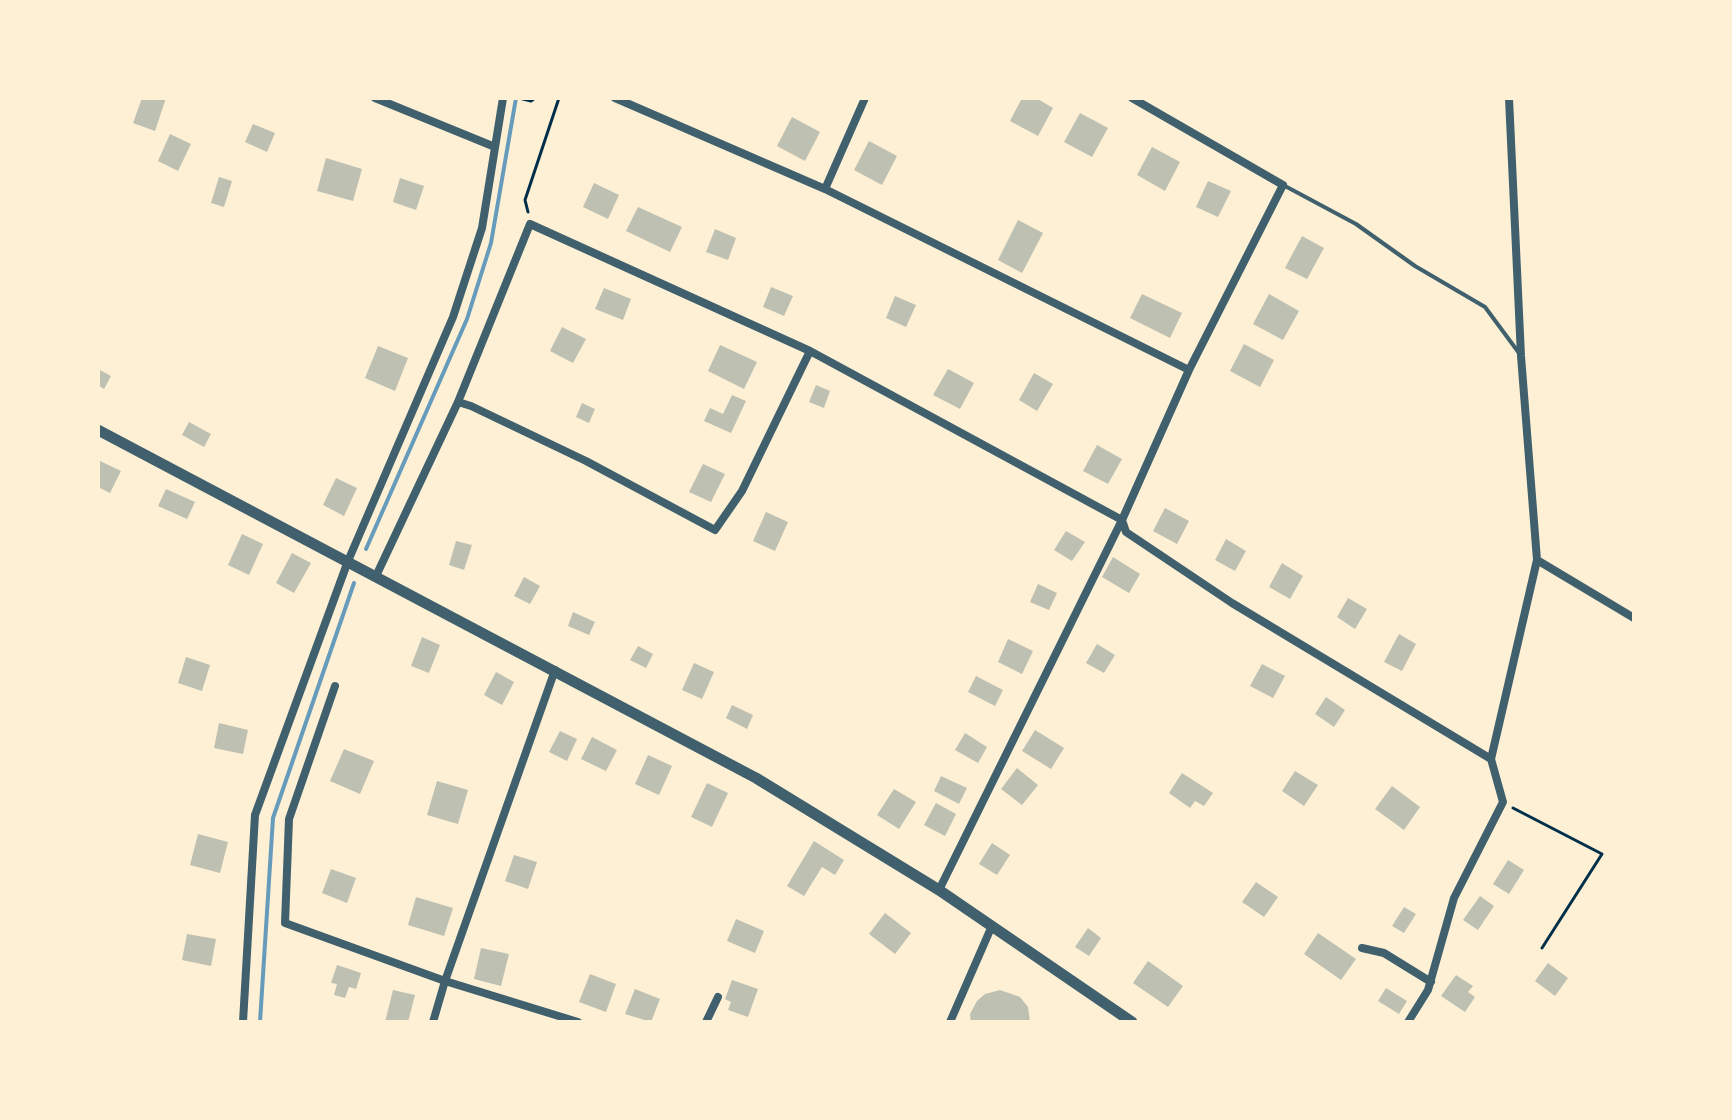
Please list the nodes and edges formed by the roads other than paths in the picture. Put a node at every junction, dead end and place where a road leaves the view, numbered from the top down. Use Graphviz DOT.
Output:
graph roads {
  1 [pos="375,98"];
  2 [pos="503,98"];
  3 [pos="615,98"];
  4 [pos="865,98"];
  5 [pos="1132,98"];
  6 [pos="1509,98"];
  7 [pos="495,147"];
  8 [pos="1283,185"];
  9 [pos="825,189"];
  10 [pos="810,351"];
  11 [pos="1521,356"];
  12 [pos="1189,370"];
  13 [pos="458,402"];
  14 [pos="98,430"];
  15 [pos="1122,520"];
  16 [pos="1537,560"];
  17 [pos="348,561"];
  18 [pos="376,576"];
  19 [pos="1634,618"];
  20 [pos="555,670"];
  21 [pos="335,686"];
  22 [pos="1491,759"];
  23 [pos="939,890"];
  24 [pos="991,928"];
  25 [pos="1362,948"];
  26 [pos="445,981"];
  27 [pos="1431,982"];
  28 [pos="718,997"];
  29 [pos="243,1022"];
  30 [pos="433,1022"];
  31 [pos="578,1022"];
  32 [pos="706,1022"];
  33 [pos="950,1022"];
  34 [pos="1132,1022"];
  35 [pos="1408,1022"];
  1 -- 7 [label="street"];
  2 -- 7 [label="street"];
  3 -- 9 [label="street"];
  4 -- 9 [label="street"];
  5 -- 8 [label="street"];
  6 -- 11 [label="street"];
  7 -- 17 [label="street"];
  8 -- 11 [label="lane"];
  8 -- 12 [label="street"];
  9 -- 12 [label="street"];
  10 -- 13 [label="street"];
  10 -- 13 [label="street"];
  10 -- 15 [label="street"];
  11 -- 16 [label="street"];
  12 -- 15 [label="street"];
  13 -- 18 [label="street"];
  14 -- 17 [label="street"];
  15 -- 22 [label="street"];
  15 -- 23 [label="street"];
  16 -- 19 [label="street"];
  16 -- 22 [label="street"];
  17 -- 18 [label="street"];
  17 -- 29 [label="street"];
  18 -- 20 [label="street"];
  20 -- 23 [label="street"];
  20 -- 26 [label="street"];
  21 -- 26 [label="street"];
  22 -- 27 [label="street"];
  23 -- 24 [label="street"];
  24 -- 33 [label="street"];
  24 -- 34 [label="street"];
  25 -- 27 [label="street"];
  26 -- 30 [label="street"];
  26 -- 31 [label="street"];
  27 -- 35 [label="street"];
  28 -- 32 [label="street"];
}
